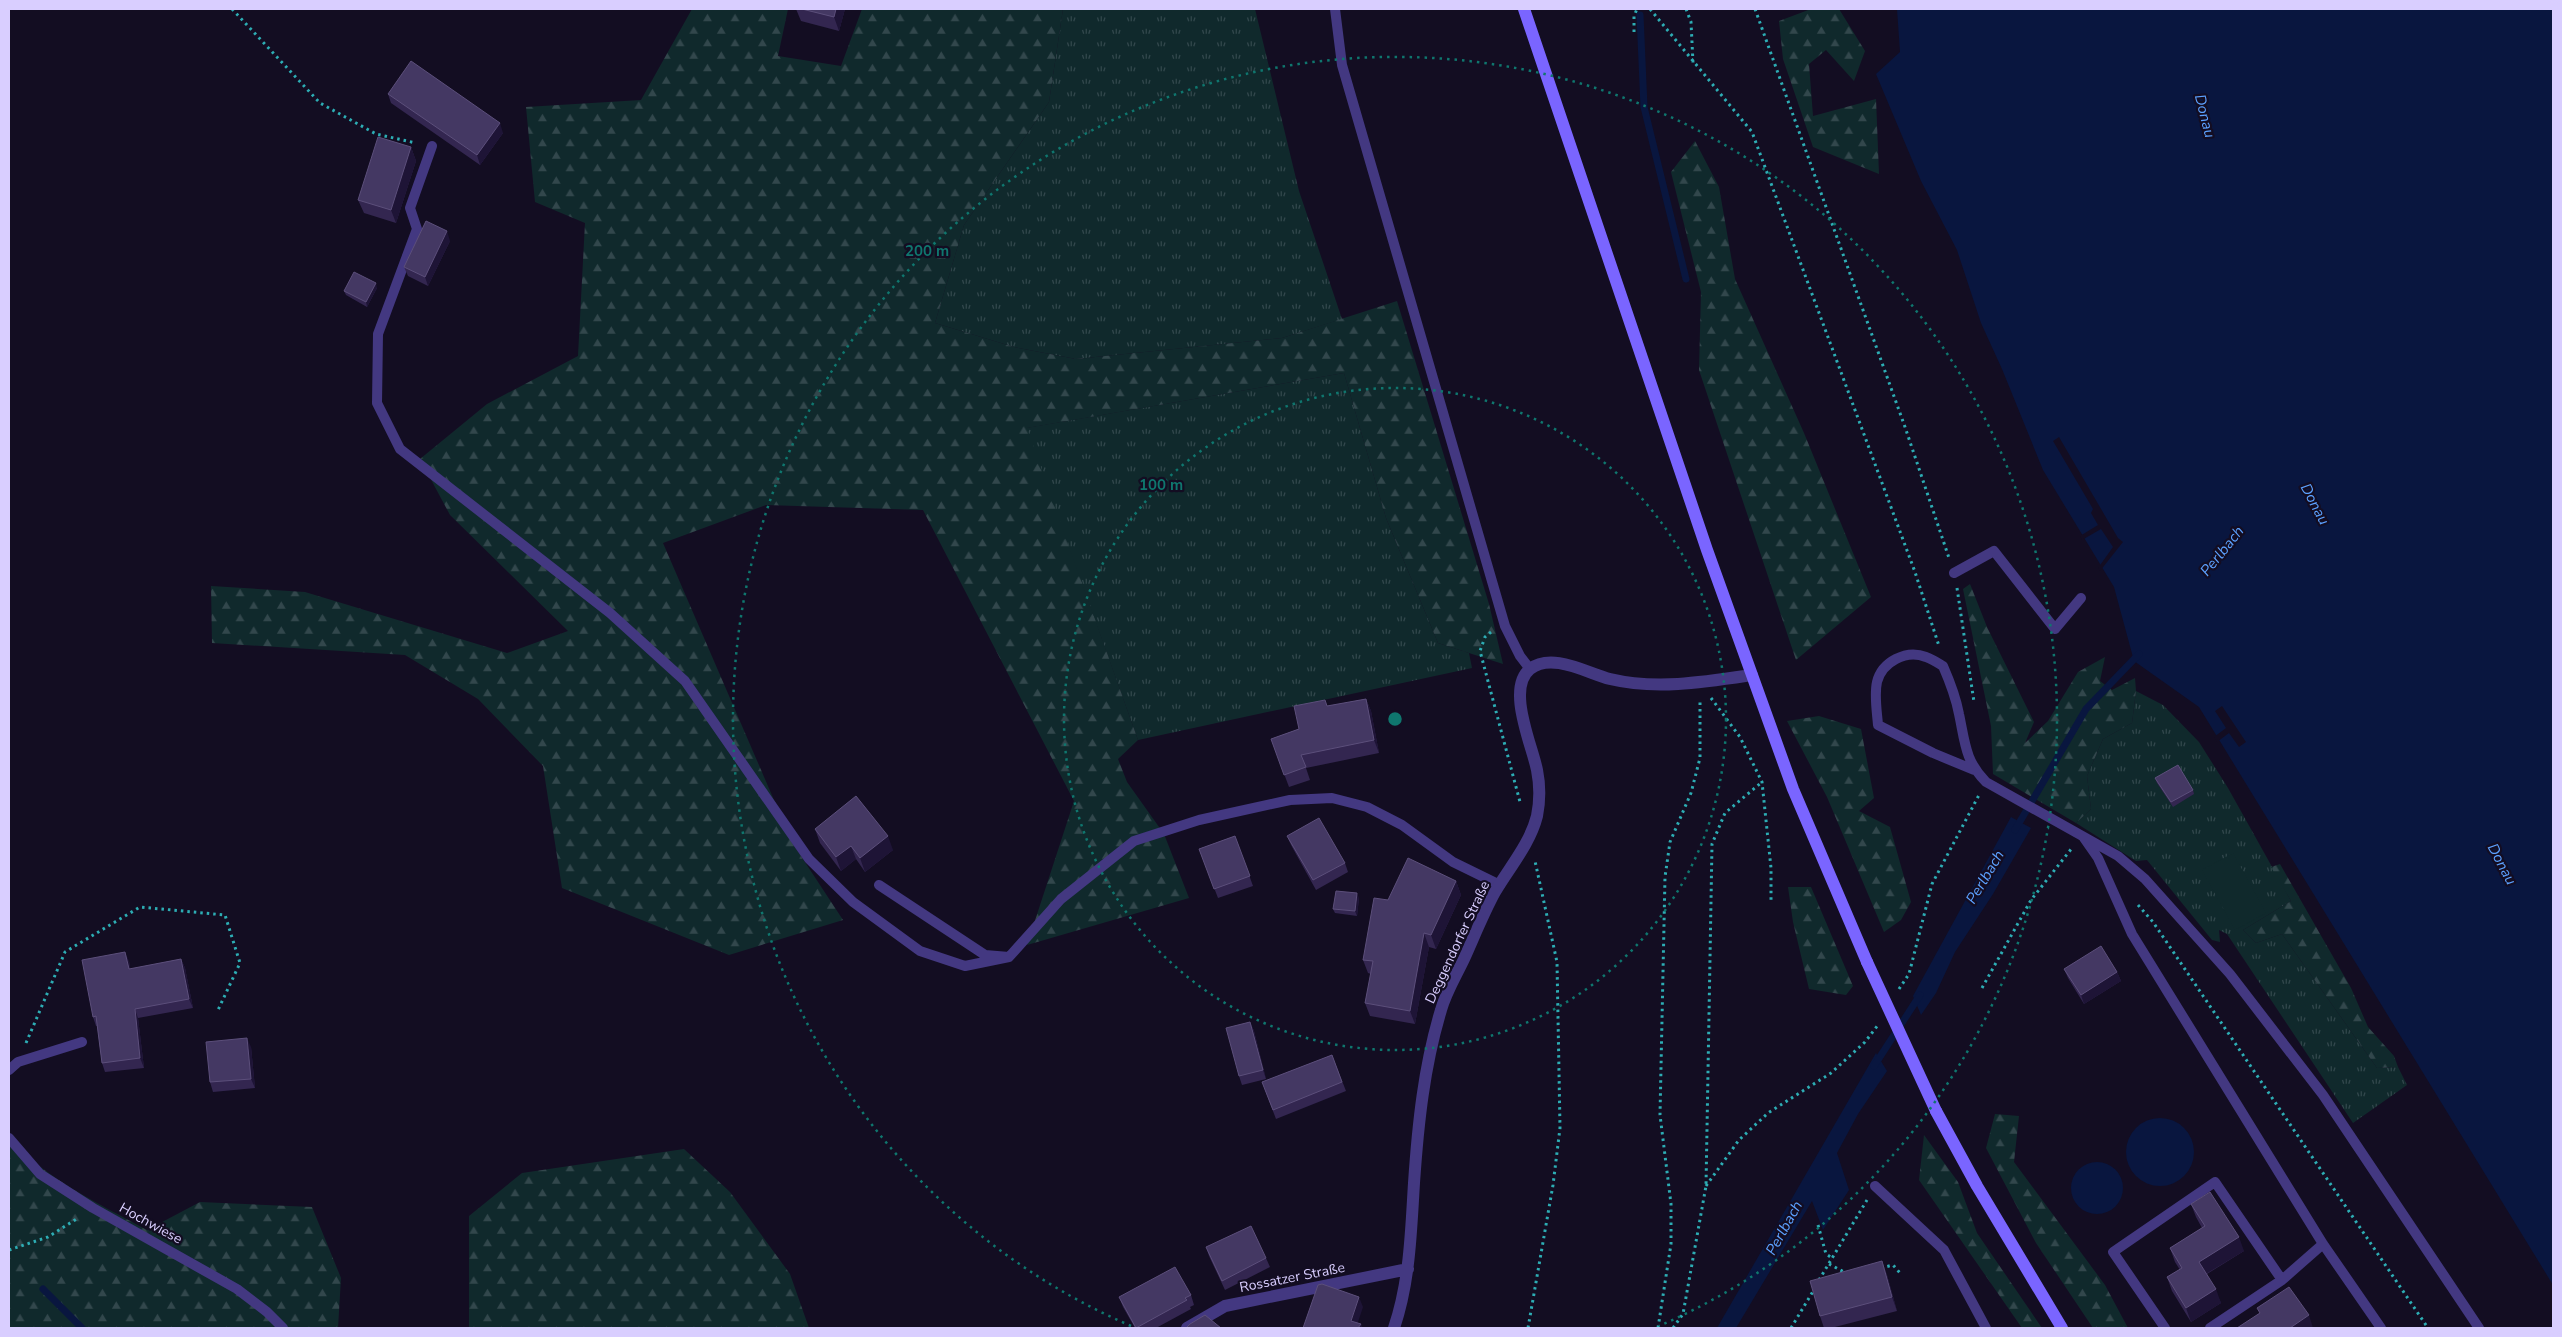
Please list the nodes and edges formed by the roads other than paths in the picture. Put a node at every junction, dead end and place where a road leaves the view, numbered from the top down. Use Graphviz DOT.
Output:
graph roads {
  1 [pos="1336,9"];
  2 [pos="1524,9"];
  3 [pos="432,146"];
  4 [pos="1954,573"];
  5 [pos="2081,598"];
  6 [pos="1530,669"];
  7 [pos="1752,676"];
  8 [pos="1974,770"];
  9 [pos="2082,834"];
  10 [pos="878,885"];
  11 [pos="1500,885"];
  12 [pos="1009,958"];
  13 [pos="82,1042"];
  14 [pos="9,1070"];
  15 [pos="9,1138"];
  16 [pos="1875,1186"];
  17 [pos="2323,1244"];
  18 [pos="1408,1269"];
  19 [pos="2282,1280"];
  20 [pos="283,1328"];
  21 [pos="1187,1328"];
  22 [pos="1394,1328"];
  23 [pos="1986,1328"];
  24 [pos="2062,1328"];
  25 [pos="2165,1328"];
  26 [pos="2210,1328"];
  27 [pos="2381,1328"];
  28 [pos="2479,1328"];
  1 -- 6 [label="lane"];
  2 -- 7 [label="main road"];
  3 -- 12 [label="lane"];
  4 -- 5 [label="lane"];
  6 -- 7 [label="street"];
  6 -- 11 [label="street, Deggendorfer Straße"];
  7 -- 24 [label="main road, bridge"];
  8 -- 8 [label="lane"];
  8 -- 9 [label="lane"];
  9 -- 17 [label="lane"];
  9 -- 28 [label="lane"];
  10 -- 12 [label="lane"];
  11 -- 12 [label="lane"];
  11 -- 18 [label="street, Deggendorfer Straße"];
  13 -- 14 [label="lane"];
  15 -- 20 [label="lane, Hochwiese"];
  16 -- 23 [label="lane"];
  17 -- 19 [label="lane"];
  17 -- 27 [label="lane"];
  18 -- 21 [label="street, Rossatzer Straße"];
  18 -- 22 [label="street, Deggendorfer Straße"];
  19 -- 25 [label="lane"];
  19 -- 26 [label="lane"];
}
